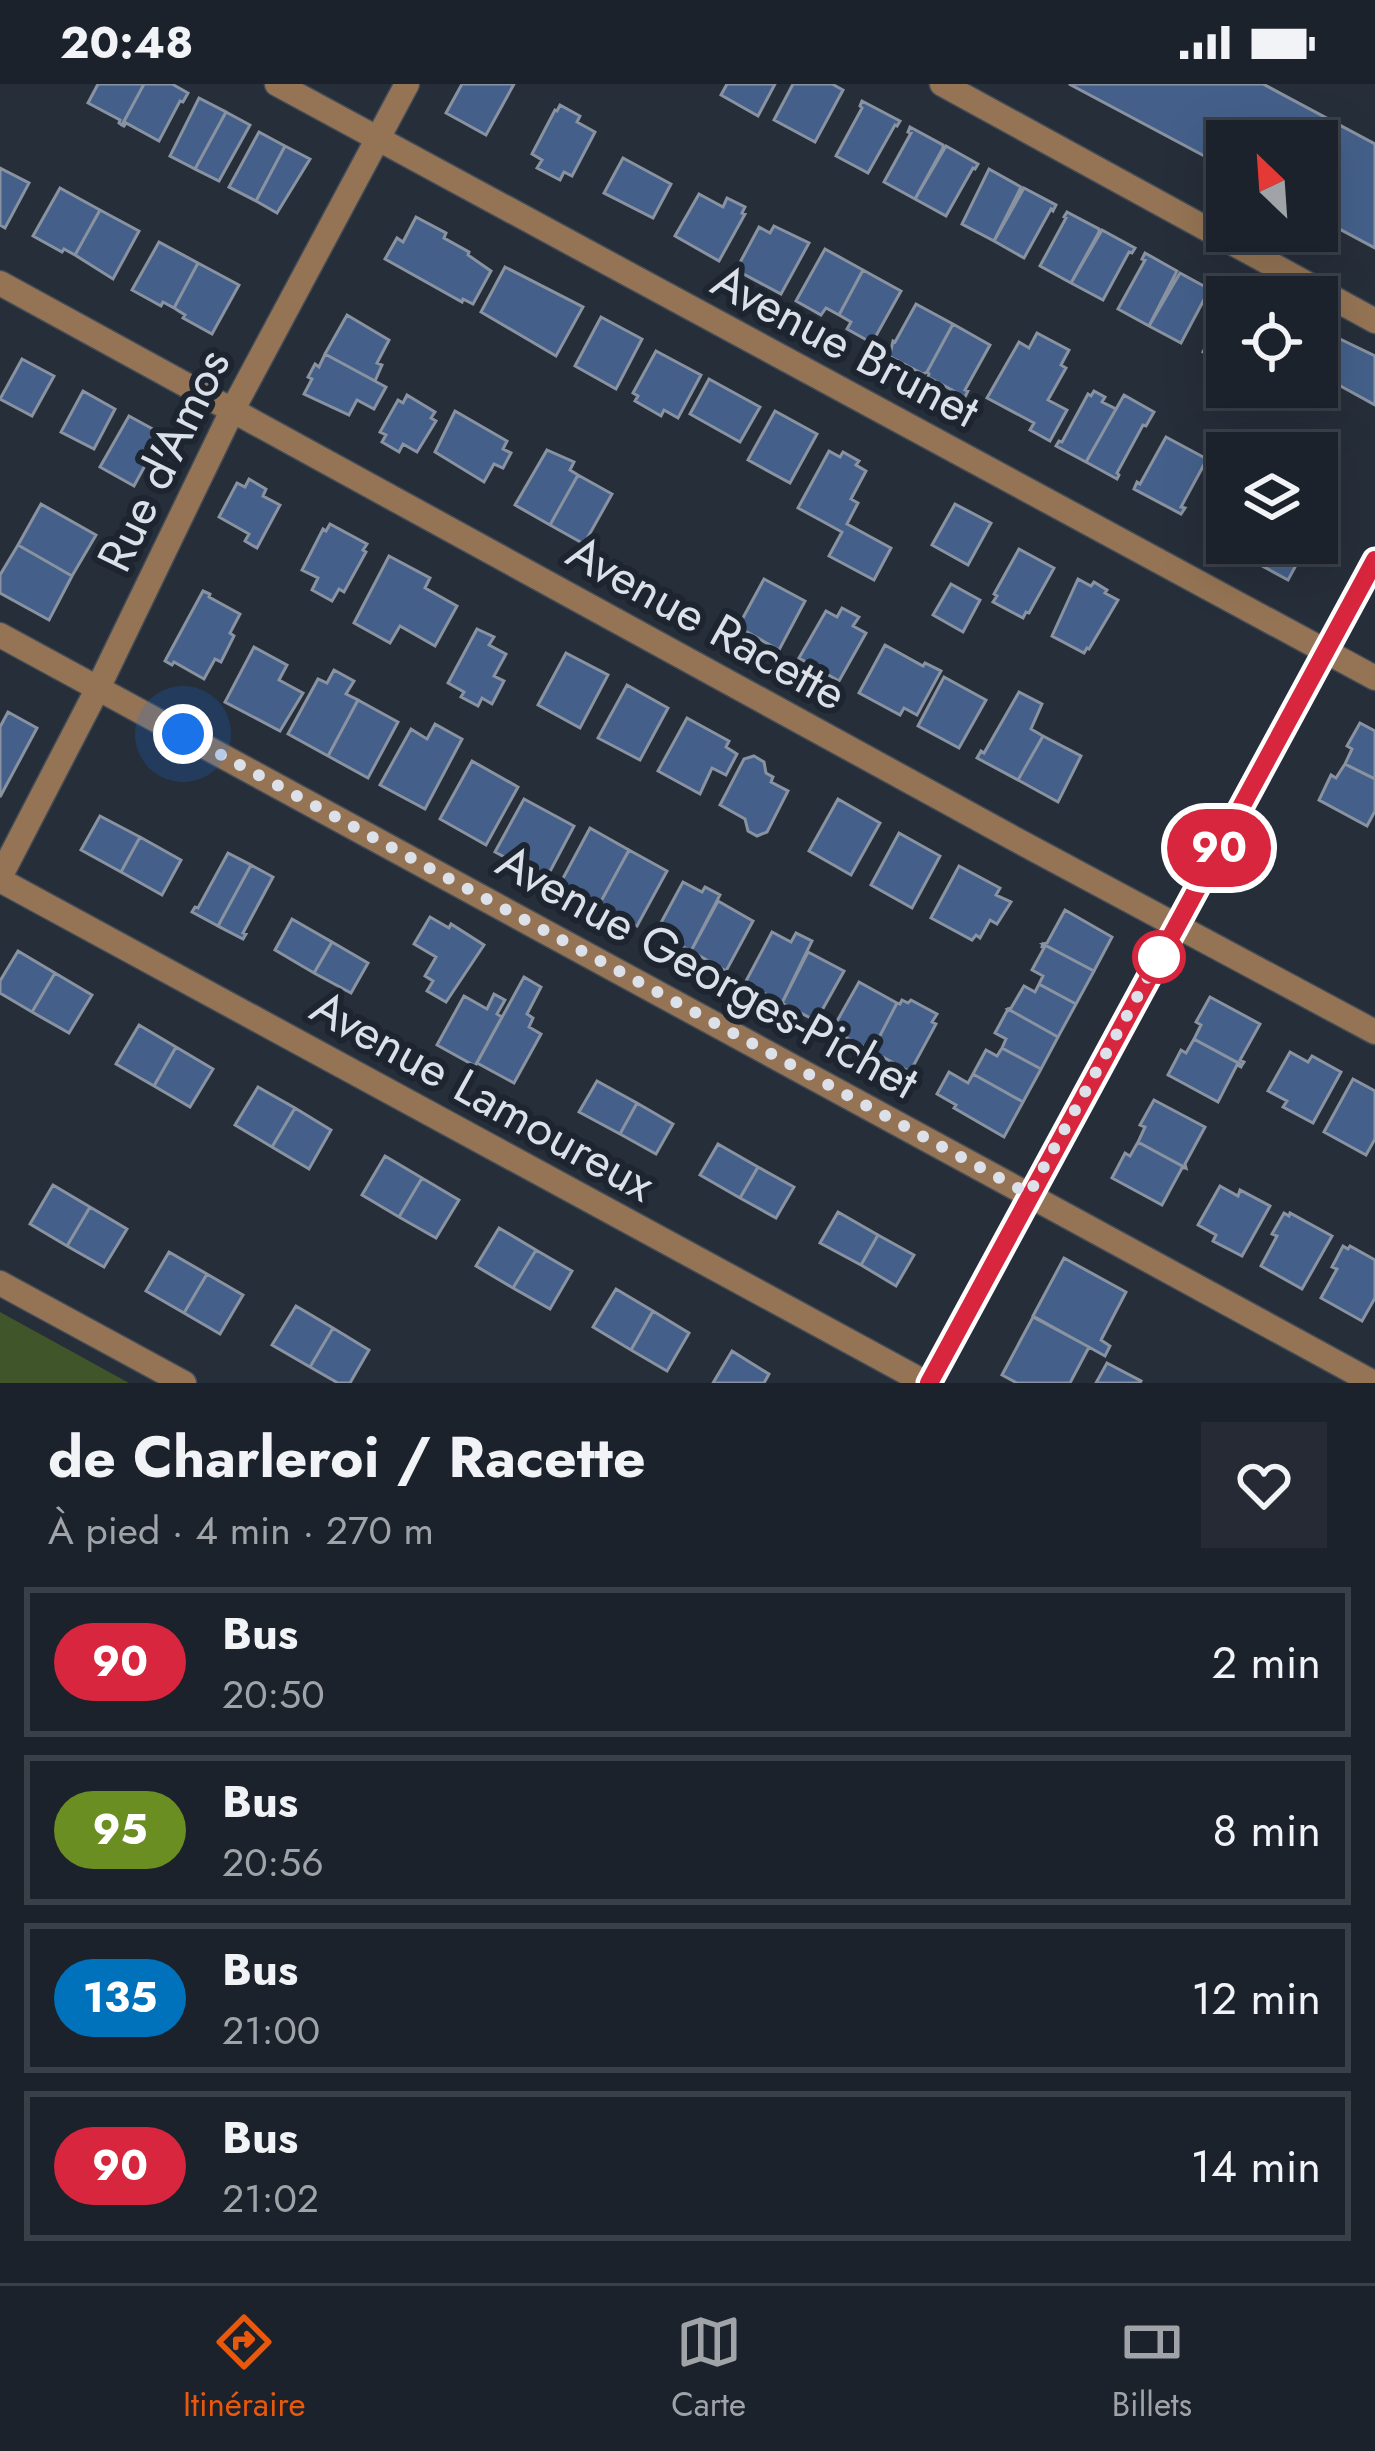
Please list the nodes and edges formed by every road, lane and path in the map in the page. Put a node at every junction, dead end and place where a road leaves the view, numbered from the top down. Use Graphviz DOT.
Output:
graph roads {
  1 [pos="277,84"];
  2 [pos="407,84"];
  3 [pos="943,84"];
  4 [pos="377,139"];
  5 [pos="0,283"];
  6 [pos="1375,321"];
  7 [pos="233,409"];
  8 [pos="1375,560"];
  9 [pos="0,635"];
  10 [pos="1325,651"];
  11 [pos="1375,678"];
  12 [pos="98,688"];
  13 [pos="0,879"];
  14 [pos="1177,925"];
  15 [pos="1375,1032"];
  16 [pos="1029,1194"];
  17 [pos="0,1283"];
  18 [pos="184,1383"];
  19 [pos="927,1383"];
  20 [pos="1375,1383"];
  1 -- 4 [label="street, Avenue Brunet"];
  2 -- 4 [label="street, Rue d'Amos"];
  3 -- 6 [label="street"];
  4 -- 7 [label="street, Rue d'Amos"];
  4 -- 10 [label="street, Avenue Brunet"];
  5 -- 7 [label="street, Avenue Racette"];
  7 -- 12 [label="street, Rue d'Amos"];
  7 -- 14 [label="street, Avenue Racette"];
  8 -- 10 [label="street"];
  9 -- 12 [label="street, Avenue Georges-Pichet"];
  10 -- 11 [label="street, Avenue Brunet"];
  10 -- 14 [label="street"];
  12 -- 13 [label="street, Rue d'Amos"];
  12 -- 16 [label="street, Avenue Georges-Pichet"];
  13 -- 19 [label="street, Avenue Lamoureux"];
  14 -- 15 [label="street, Avenue Racette"];
  14 -- 16 [label="street"];
  16 -- 19 [label="street"];
  16 -- 20 [label="street, Avenue Georges-Pichet"];
  17 -- 18 [label="street"];
}
